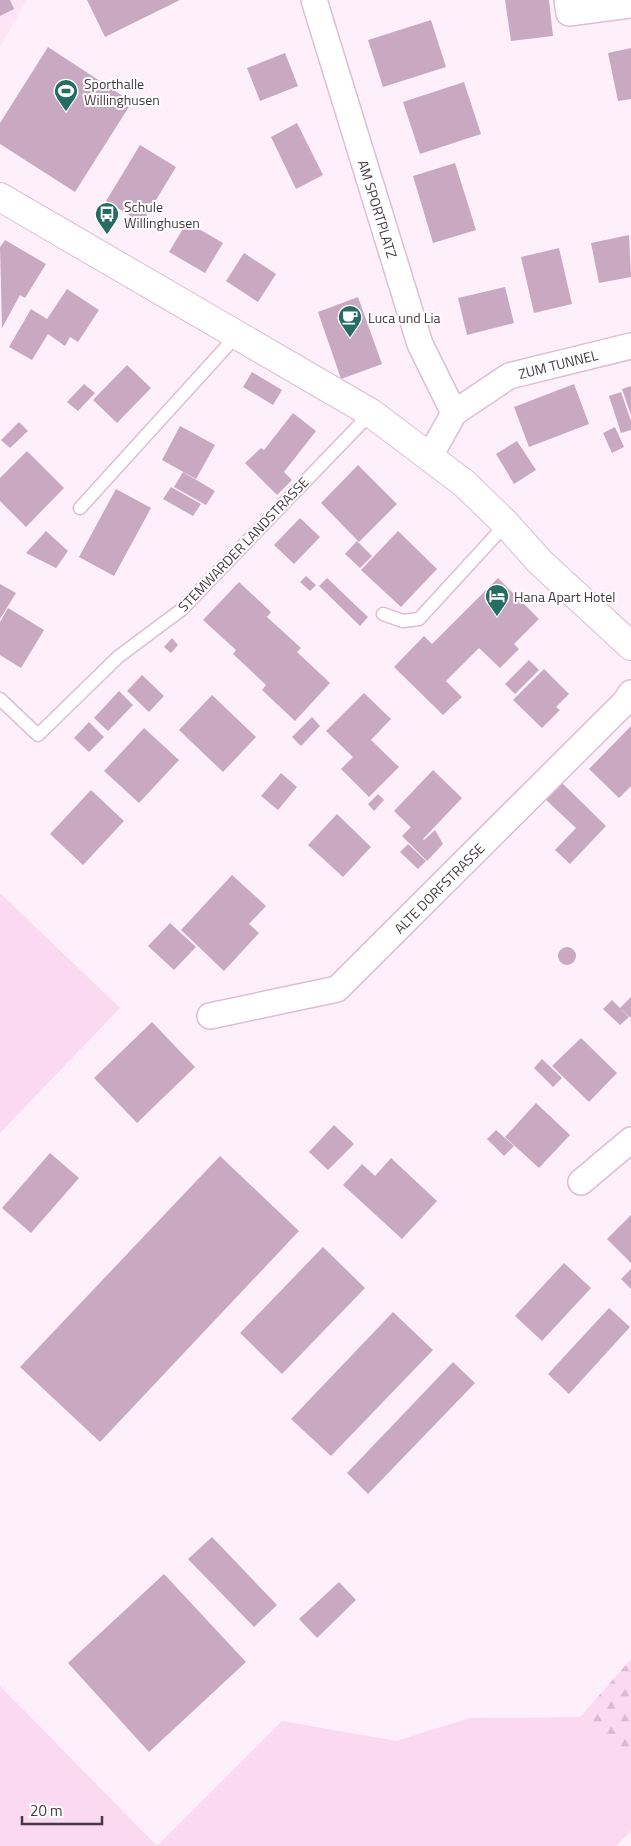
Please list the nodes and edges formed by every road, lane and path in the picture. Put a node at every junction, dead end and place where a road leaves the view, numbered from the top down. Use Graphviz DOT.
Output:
graph roads {
  1 [pos="314,0"];
  2 [pos="566,0"];
  3 [pos="631,5"];
  4 [pos="0,197"];
  5 [pos="238,334"];
  6 [pos="631,346"];
  7 [pos="371,413"];
  8 [pos="454,413"];
  9 [pos="430,456"];
  10 [pos="80,508"];
  11 [pos="506,524"];
  12 [pos="384,614"];
  13 [pos="631,646"];
  14 [pos="631,693"];
  15 [pos="0,699"];
  16 [pos="210,1016"];
  17 [pos="631,1140"];
  18 [pos="581,1182"];
  1 -- 8 [label="street, AM SPORTPLATZ"];
  2 -- 3 [label="street"];
  4 -- 5 [label="street"];
  5 -- 7 [label="street"];
  5 -- 10 [label="lane"];
  6 -- 8 [label="street, ZUM TUNNEL"];
  7 -- 9 [label="street"];
  7 -- 15 [label="lane, STEMWARDER LANDSTRASSE"];
  8 -- 9 [label="street, ZUM TUNNEL"];
  9 -- 11 [label="street"];
  11 -- 12 [label="lane"];
  11 -- 13 [label="street"];
  14 -- 16 [label="street, ALTE DORFSTRASSE"];
  17 -- 18 [label="street"];
}
